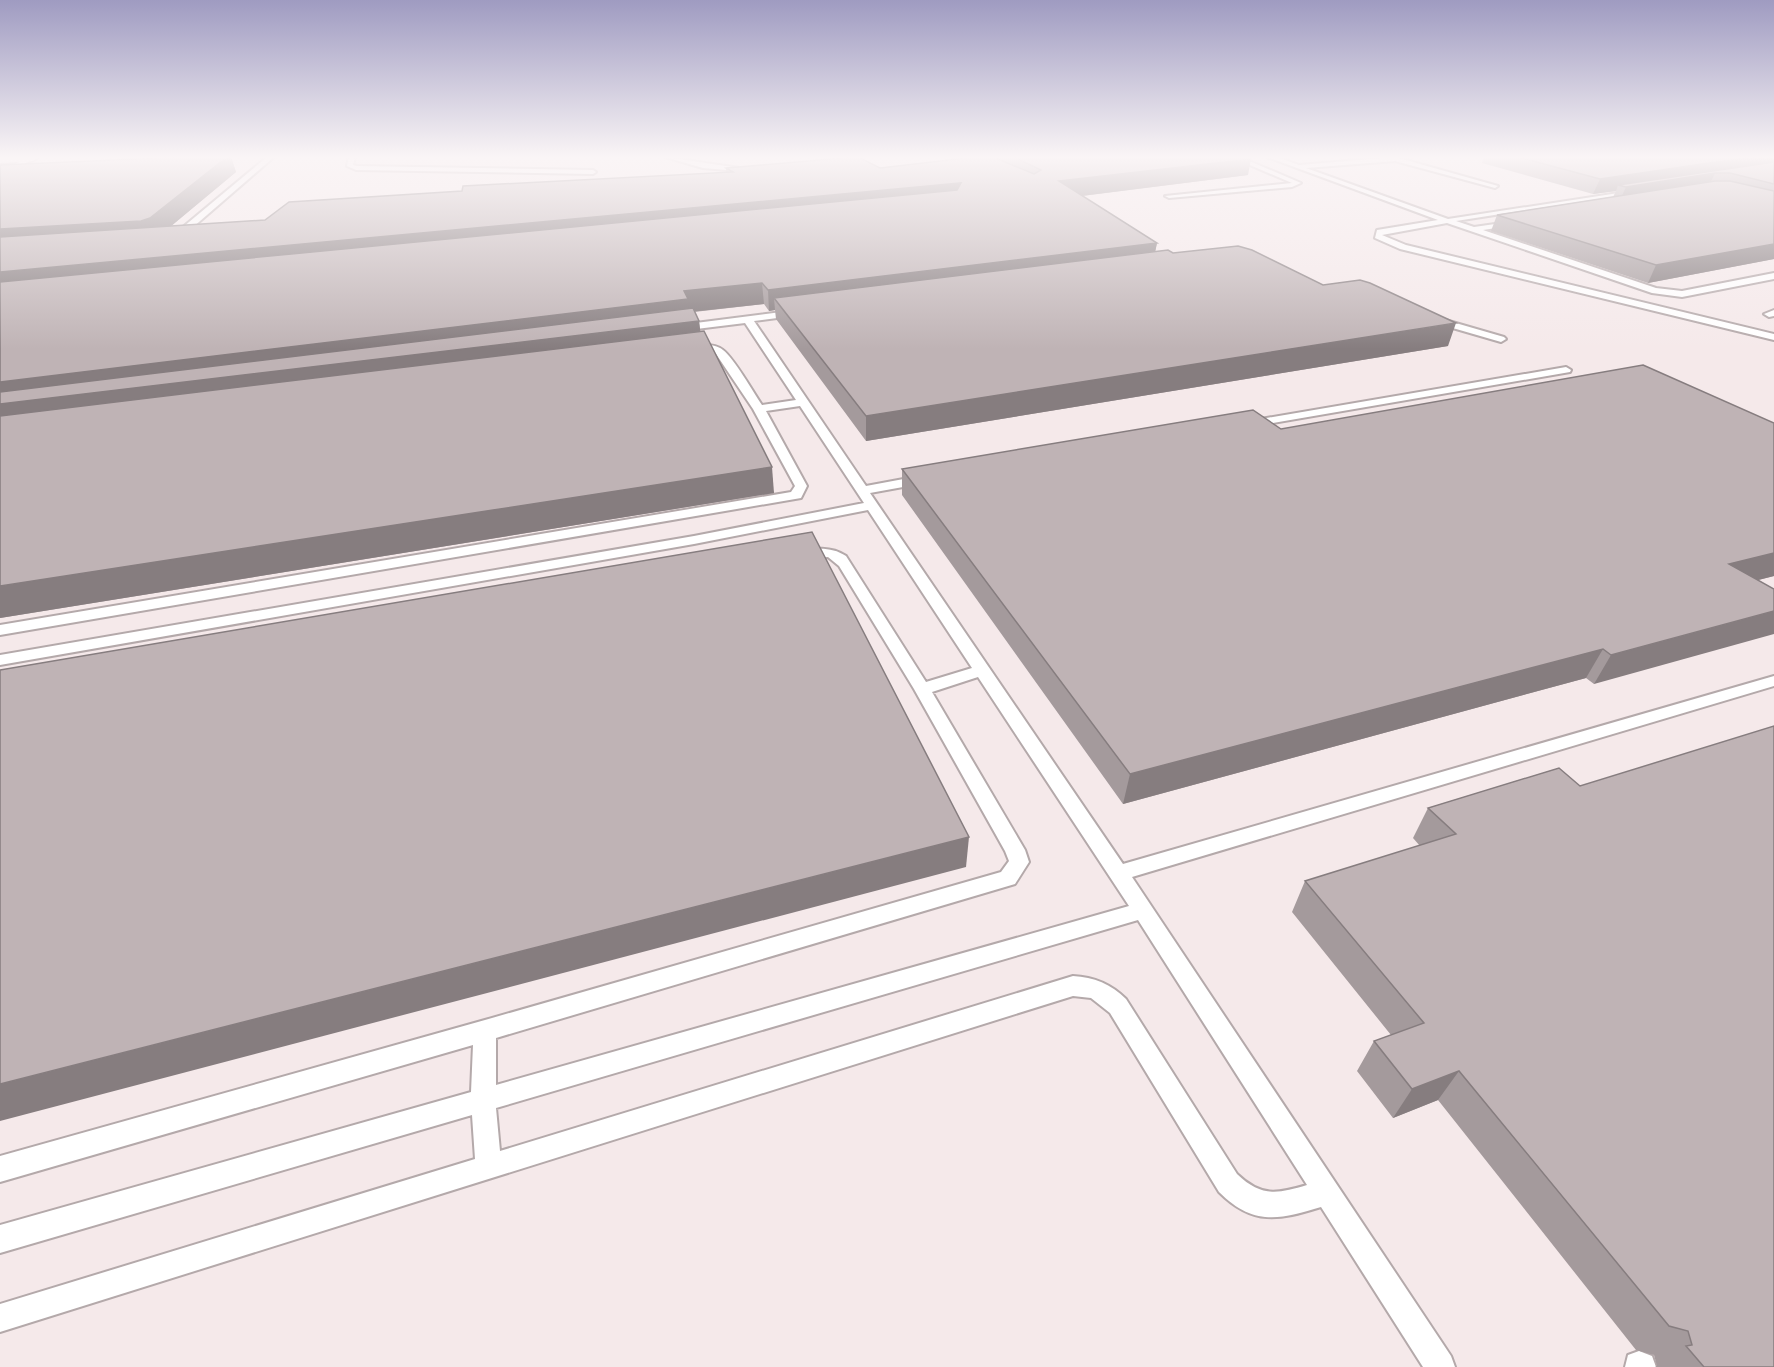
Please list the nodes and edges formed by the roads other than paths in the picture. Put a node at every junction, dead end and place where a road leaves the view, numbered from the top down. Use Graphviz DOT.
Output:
graph roads {
  1 [pos="196,221"];
  2 [pos="1447,221"];
  3 [pos="1521,222"];
  4 [pos="1473,229"];
  5 [pos="164,242"];
  6 [pos="1774,276"];
  7 [pos="808,312"];
  8 [pos="1421,316"];
  9 [pos="748,320"];
  10 [pos="665,330"];
  11 [pos="1774,337"];
  12 [pos="1501,339"];
  13 [pos="676,351"];
  14 [pos="1566,370"];
  15 [pos="804,402"];
  16 [pos="759,409"];
  17 [pos="1238,426"];
  18 [pos="934,478"];
  19 [pos="869,497"];
  20 [pos="446,555"];
  21 [pos="787,557"];
  22 [pos="448,588"];
  23 [pos="0,630"];
  24 [pos="0,660"];
  25 [pos="982,670"];
  26 [pos="1774,681"];
  27 [pos="922,688"];
  28 [pos="1119,873"];
  29 [pos="1143,910"];
  30 [pos="485,1031"];
  31 [pos="483,1099"];
  32 [pos="489,1167"];
  33 [pos="0,1169"];
  34 [pos="1325,1193"];
  35 [pos="0,1239"];
  36 [pos="0,1318"];
  37 [pos="1440,1367"];
  1 -- 5 [label="lane"];
  2 -- 4 [label="lane"];
  2 -- 11 [label="lane"];
  3 -- 4 [label="lane"];
  4 -- 6 [label="lane"];
  7 -- 9 [label="lane"];
  8 -- 12 [label="lane"];
  9 -- 10 [label="lane"];
  9 -- 15 [label="lane"];
  13 -- 16 [label="lane"];
  14 -- 17 [label="lane"];
  15 -- 16 [label="lane"];
  15 -- 19 [label="lane"];
  16 -- 20 [label="lane"];
  18 -- 19 [label="lane"];
  19 -- 22 [label="lane"];
  19 -- 25 [label="lane"];
  20 -- 22 [label="lane"];
  20 -- 23 [label="lane"];
  21 -- 27 [label="lane"];
  22 -- 24 [label="lane"];
  25 -- 27 [label="lane"];
  25 -- 28 [label="lane"];
  26 -- 28 [label="lane"];
  27 -- 30 [label="lane"];
  28 -- 29 [label="lane"];
  29 -- 31 [label="lane"];
  29 -- 34 [label="lane"];
  30 -- 31 [label="lane"];
  30 -- 33 [label="lane"];
  31 -- 32 [label="lane"];
  31 -- 35 [label="lane"];
  32 -- 34 [label="lane"];
  32 -- 36 [label="lane"];
  34 -- 37 [label="lane"];
}
